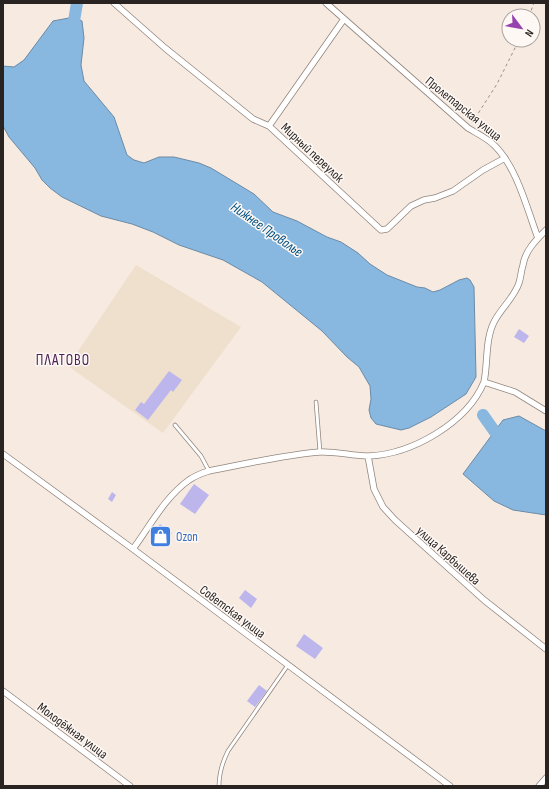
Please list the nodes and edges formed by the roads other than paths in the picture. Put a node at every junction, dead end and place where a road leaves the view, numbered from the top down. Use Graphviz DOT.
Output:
graph roads {
  1 [pos="114,3"];
  2 [pos="326,3"];
  3 [pos="344,20"];
  4 [pos="269,126"];
  5 [pos="505,158"];
  6 [pos="546,230"];
  7 [pos="538,238"];
  8 [pos="484,382"];
  9 [pos="316,402"];
  10 [pos="546,411"];
  11 [pos="175,425"];
  12 [pos="320,452"];
  13 [pos="3,454"];
  14 [pos="368,456"];
  15 [pos="209,471"];
  16 [pos="133,549"];
  17 [pos="546,649"];
  18 [pos="288,665"];
  19 [pos="3,691"];
  20 [pos="546,778"];
  21 [pos="130,786"];
  22 [pos="219,786"];
  23 [pos="450,786"];
  24 [pos="539,786"];
  1 -- 4 [label="street, Мирный переулок"];
  2 -- 3 [label="street, Пролетарская улица"];
  3 -- 4 [label="street"];
  3 -- 5 [label="street, Пролетарская улица"];
  4 -- 5 [label="street, Мирный переулок"];
  5 -- 7 [label="street, Пролетарская улица"];
  6 -- 7 [label="street"];
  7 -- 8 [label="street"];
  8 -- 10 [label="street"];
  8 -- 14 [label="street"];
  9 -- 12 [label="lane"];
  11 -- 15 [label="lane"];
  12 -- 14 [label="street"];
  12 -- 15 [label="street"];
  13 -- 16 [label="street, Советская улица"];
  14 -- 17 [label="street, улица Карбышева"];
  15 -- 16 [label="street"];
  16 -- 18 [label="street, Советская улица"];
  18 -- 22 [label="lane"];
  18 -- 23 [label="street, Советская улица"];
  19 -- 21 [label="street, Молодёжная улица"];
  20 -- 24 [label="street"];
}
